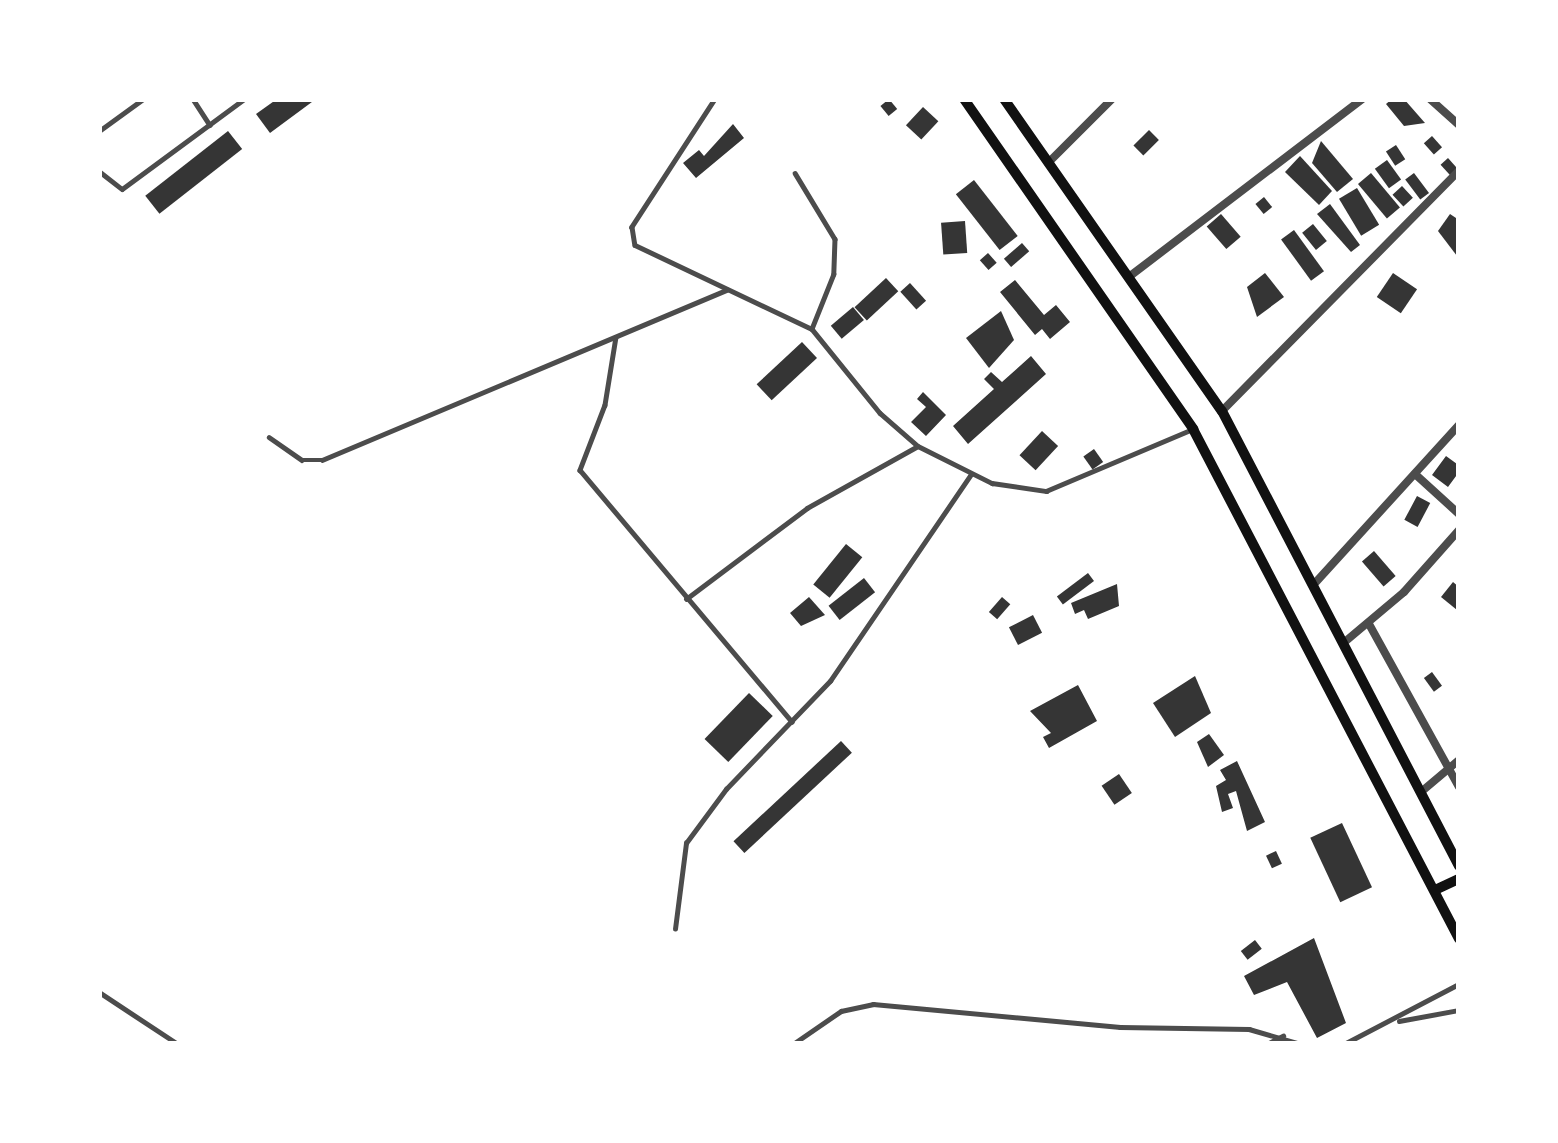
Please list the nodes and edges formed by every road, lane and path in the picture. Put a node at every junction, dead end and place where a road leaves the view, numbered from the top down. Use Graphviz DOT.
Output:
graph roads {
  1 [pos="142,99"];
  2 [pos="193,99"];
  3 [pos="244,99"];
  4 [pos="715,99"];
  5 [pos="964,99"];
  6 [pos="1112,99"];
  7 [pos="1362,99"];
  8 [pos="1430,99"];
  9 [pos="1010,101"];
  10 [pos="210,124"];
  11 [pos="1459,125"];
  12 [pos="99,131"];
  13 [pos="1048,163"];
  14 [pos="99,171"];
  15 [pos="1459,171"];
  16 [pos="794,172"];
  17 [pos="1130,276"];
  18 [pos="727,290"];
  19 [pos="812,329"];
  20 [pos="616,337"];
  21 [pos="1222,411"];
  22 [pos="1459,425"];
  23 [pos="1193,429"];
  24 [pos="269,437"];
  25 [pos="918,446"];
  26 [pos="970,474"];
  27 [pos="1415,474"];
  28 [pos="1459,514"];
  29 [pos="1459,530"];
  30 [pos="1316,582"];
  31 [pos="686,599"];
  32 [pos="1370,624"];
  33 [pos="1347,640"];
  34 [pos="793,724"];
  35 [pos="1459,760"];
  36 [pos="1449,770"];
  37 [pos="1459,787"];
  38 [pos="1421,792"];
  39 [pos="1437,822"];
  40 [pos="1410,838"];
  41 [pos="1459,866"];
  42 [pos="1459,879"];
  43 [pos="1435,890"];
  44 [pos="675,928"];
  45 [pos="1459,938"];
  46 [pos="1459,984"];
  47 [pos="99,992"];
  48 [pos="1459,1010"];
  49 [pos="1393,1022"];
  50 [pos="1283,1036"];
  51 [pos="178,1044"];
  52 [pos="793,1044"];
  53 [pos="1267,1044"];
  54 [pos="1301,1044"];
  55 [pos="1344,1044"];
  1 -- 12 [label="lane"];
  2 -- 10 [label="lane"];
  3 -- 10 [label="lane"];
  4 -- 18 [label="lane"];
  5 -- 23 [label="main road"];
  6 -- 13 [label="street"];
  7 -- 17 [label="street"];
  8 -- 11 [label="street"];
  9 -- 13 [label="main road"];
  10 -- 14 [label="lane"];
  13 -- 17 [label="main road"];
  15 -- 21 [label="street"];
  16 -- 19 [label="lane"];
  17 -- 21 [label="main road"];
  18 -- 19 [label="lane"];
  18 -- 20 [label="lane"];
  19 -- 25 [label="lane"];
  20 -- 24 [label="lane"];
  20 -- 31 [label="lane"];
  21 -- 30 [label="main road"];
  22 -- 27 [label="street"];
  23 -- 26 [label="lane"];
  23 -- 40 [label="main road"];
  25 -- 26 [label="lane"];
  25 -- 31 [label="lane"];
  26 -- 34 [label="lane"];
  27 -- 28 [label="street"];
  27 -- 30 [label="street"];
  29 -- 32 [label="street"];
  30 -- 33 [label="main road"];
  31 -- 34 [label="lane"];
  32 -- 33 [label="street"];
  32 -- 36 [label="street"];
  33 -- 38 [label="main road"];
  34 -- 44 [label="lane"];
  35 -- 36 [label="street"];
  36 -- 37 [label="street"];
  36 -- 38 [label="street"];
  38 -- 39 [label="main road"];
  39 -- 40 [label="main road"];
  39 -- 41 [label="main road"];
  40 -- 43 [label="main road"];
  42 -- 43 [label="main road"];
  43 -- 45 [label="main road"];
  46 -- 49 [label="lane"];
  47 -- 51 [label="lane"];
  48 -- 49 [label="lane"];
  49 -- 55 [label="lane"];
  50 -- 52 [label="lane"];
  50 -- 53 [label="lane"];
  50 -- 54 [label="lane"];
}
